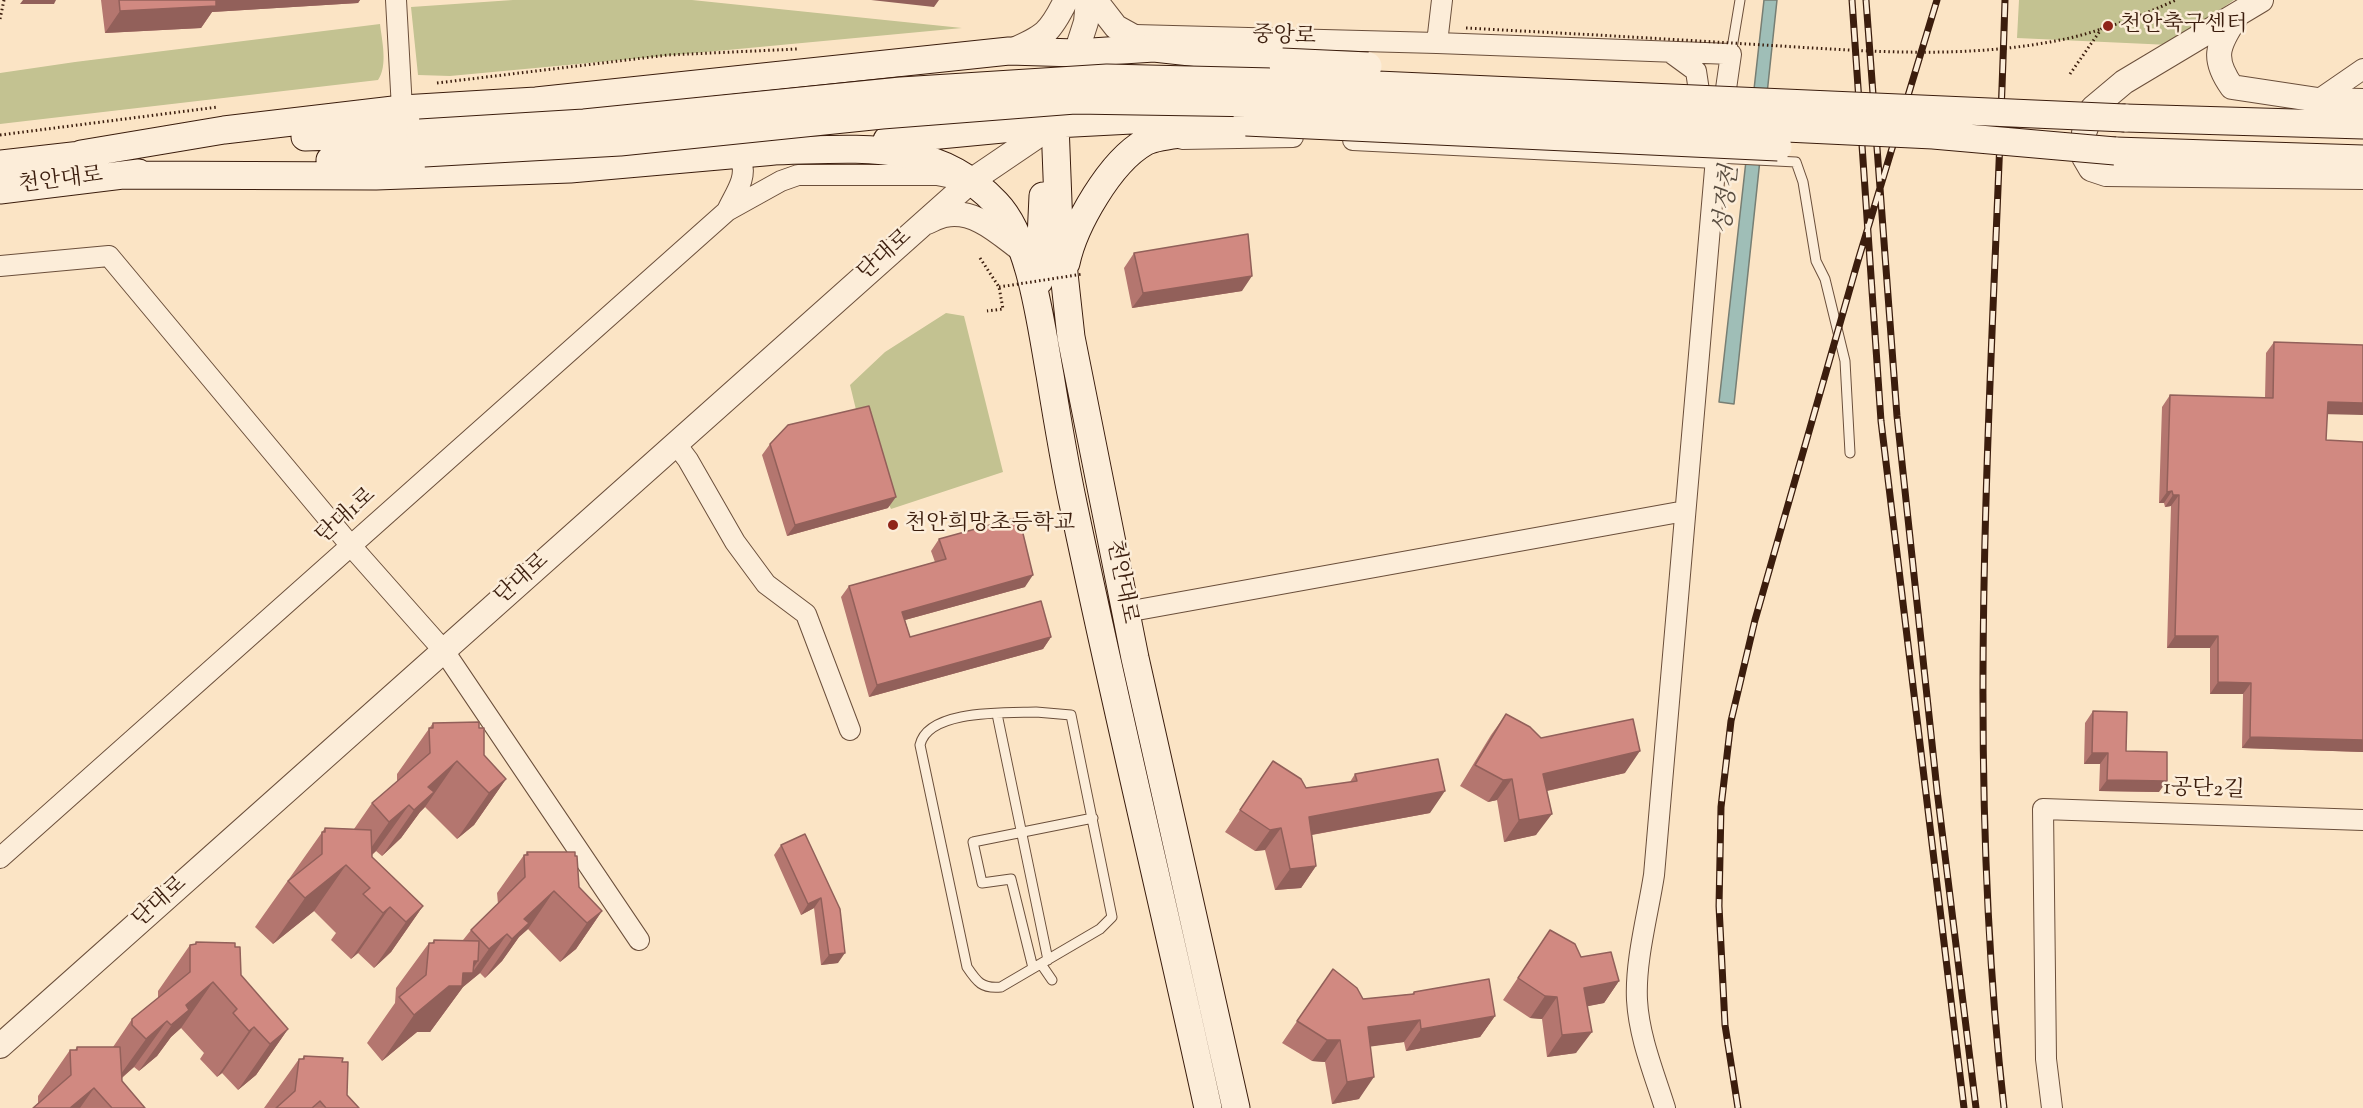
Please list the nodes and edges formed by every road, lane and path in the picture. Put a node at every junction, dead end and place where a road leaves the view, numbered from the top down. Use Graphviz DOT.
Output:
graph roads {
  1 [pos="4,0"];
  2 [pos="396,0"];
  3 [pos="1068,0"];
  4 [pos="1088,0"];
  5 [pos="1095,0"];
  6 [pos="1443,0"];
  7 [pos="1740,0"];
  8 [pos="2176,0"];
  9 [pos="2260,0"];
  10 [pos="2238,15"];
  11 [pos="0,19"];
  12 [pos="1466,28"];
  13 [pos="2102,28"];
  14 [pos="1130,34"];
  15 [pos="1437,43"];
  16 [pos="1154,48"];
  17 [pos="798,49"];
  18 [pos="1009,51"];
  19 [pos="1670,52"];
  20 [pos="1076,53"];
  21 [pos="1731,54"];
  22 [pos="2363,69"];
  23 [pos="2070,74"];
  24 [pos="436,83"];
  25 [pos="2318,100"];
  26 [pos="2363,101"];
  27 [pos="225,106"];
  28 [pos="402,109"];
  29 [pos="1702,111"];
  30 [pos="1246,122"];
  31 [pos="1055,124"];
  32 [pos="2355,125"];
  33 [pos="0,135"];
  34 [pos="1146,141"];
  35 [pos="422,143"];
  36 [pos="769,151"];
  37 [pos="2115,151"];
  38 [pos="81,154"];
  39 [pos="727,155"];
  40 [pos="1664,156"];
  41 [pos="1716,158"];
  42 [pos="2363,159"];
  43 [pos="0,164"];
  44 [pos="123,175"];
  45 [pos="2363,177"];
  46 [pos="971,181"];
  47 [pos="0,190"];
  48 [pos="727,211"];
  49 [pos="922,225"];
  50 [pos="1022,250"];
  51 [pos="980,258"];
  52 [pos="0,266"];
  53 [pos="1073,274"];
  54 [pos="999,286"];
  55 [pos="1039,309"];
  56 [pos="987,311"];
  57 [pos="675,444"];
  58 [pos="1850,453"];
  59 [pos="1685,511"];
  60 [pos="351,546"];
  61 [pos="1126,612"];
  62 [pos="444,651"];
  63 [pos="997,714"];
  64 [pos="850,730"];
  65 [pos="1093,818"];
  66 [pos="2363,820"];
  67 [pos="1021,832"];
  68 [pos="0,858"];
  69 [pos="639,940"];
  70 [pos="1040,964"];
  71 [pos="1052,980"];
  72 [pos="0,1046"];
  73 [pos="1208,1108"];
  74 [pos="1236,1108"];
  75 [pos="1665,1108"];
  76 [pos="2052,1108"];
  1 -- 11 [label="path"];
  2 -- 28 [label="street"];
  3 -- 18 [label="street"];
  3 -- 20 [label="street"];
  4 -- 20 [label="street"];
  5 -- 14 [label="street"];
  6 -- 15 [label="street"];
  7 -- 21 [label="lane"];
  8 -- 13 [label="path, bridge"];
  9 -- 10 [label="street"];
  10 -- 25 [label="street"];
  10 -- 45 [label="street"];
  12 -- 13 [label="path, bridge"];
  13 -- 23 [label="path"];
  14 -- 15 [label="street, 중앙로"];
  14 -- 16 [label="street"];
  15 -- 19 [label="street, 중앙로"];
  16 -- 20 [label="main road"];
  16 -- 32 [label="main road, bridge"];
  17 -- 24 [label="path"];
  18 -- 20 [label="main road"];
  18 -- 28 [label="main road"];
  19 -- 21 [label="street, 중앙로"];
  19 -- 29 [label="street"];
  20 -- 31 [label="main road, 천안대로"];
  21 -- 41 [label="street"];
  22 -- 25 [label="street"];
  25 -- 26 [label="street"];
  27 -- 33 [label="path"];
  28 -- 38 [label="main road"];
  29 -- 40 [label="street"];
  29 -- 41 [label="street"];
  30 -- 31 [label="main road"];
  30 -- 34 [label="main road"];
  30 -- 37 [label="main road, bridge"];
  31 -- 36 [label="main road"];
  31 -- 46 [label="street, 단대로"];
  31 -- 53 [label="main road, 천안대로"];
  31 -- 55 [label="main road"];
  32 -- 35 [label="main road, bridge"];
  34 -- 40 [label="street"];
  34 -- 53 [label="main road"];
  35 -- 37 [label="main road, bridge"];
  35 -- 38 [label="main road"];
  35 -- 44 [label="main road"];
  36 -- 39 [label="main road"];
  36 -- 46 [label="main road"];
  37 -- 42 [label="main road"];
  38 -- 43 [label="main road, 천안대로"];
  39 -- 44 [label="main road"];
  39 -- 48 [label="street"];
  40 -- 41 [label="street"];
  41 -- 58 [label="lane"];
  41 -- 59 [label="street"];
  44 -- 47 [label="main road, 천안대로"];
  46 -- 48 [label="street"];
  46 -- 49 [label="street, 단대로"];
  46 -- 50 [label="main road"];
  48 -- 60 [label="street, 단대1로"];
  49 -- 50 [label="street"];
  49 -- 57 [label="street, 단대로"];
  50 -- 55 [label="main road"];
  51 -- 54 [label="path"];
  52 -- 60 [label="street"];
  53 -- 54 [label="path, bridge"];
  53 -- 61 [label="main road, 천안대로"];
  54 -- 56 [label="path"];
  55 -- 73 [label="main road, 천안대로"];
  57 -- 62 [label="street, 단대로"];
  57 -- 64 [label="street"];
  59 -- 61 [label="street"];
  59 -- 75 [label="street"];
  60 -- 62 [label="street"];
  60 -- 68 [label="street, 단대1로"];
  61 -- 74 [label="main road, 천안대로"];
  62 -- 69 [label="street"];
  62 -- 72 [label="street, 단대로"];
  63 -- 65 [label="lane"];
  63 -- 67 [label="lane"];
  63 -- 70 [label="lane"];
  65 -- 67 [label="lane"];
  65 -- 70 [label="lane"];
  66 -- 76 [label="street, 1공단2길"];
  67 -- 70 [label="lane"];
  67 -- 70 [label="lane"];
  70 -- 71 [label="lane"];
}
